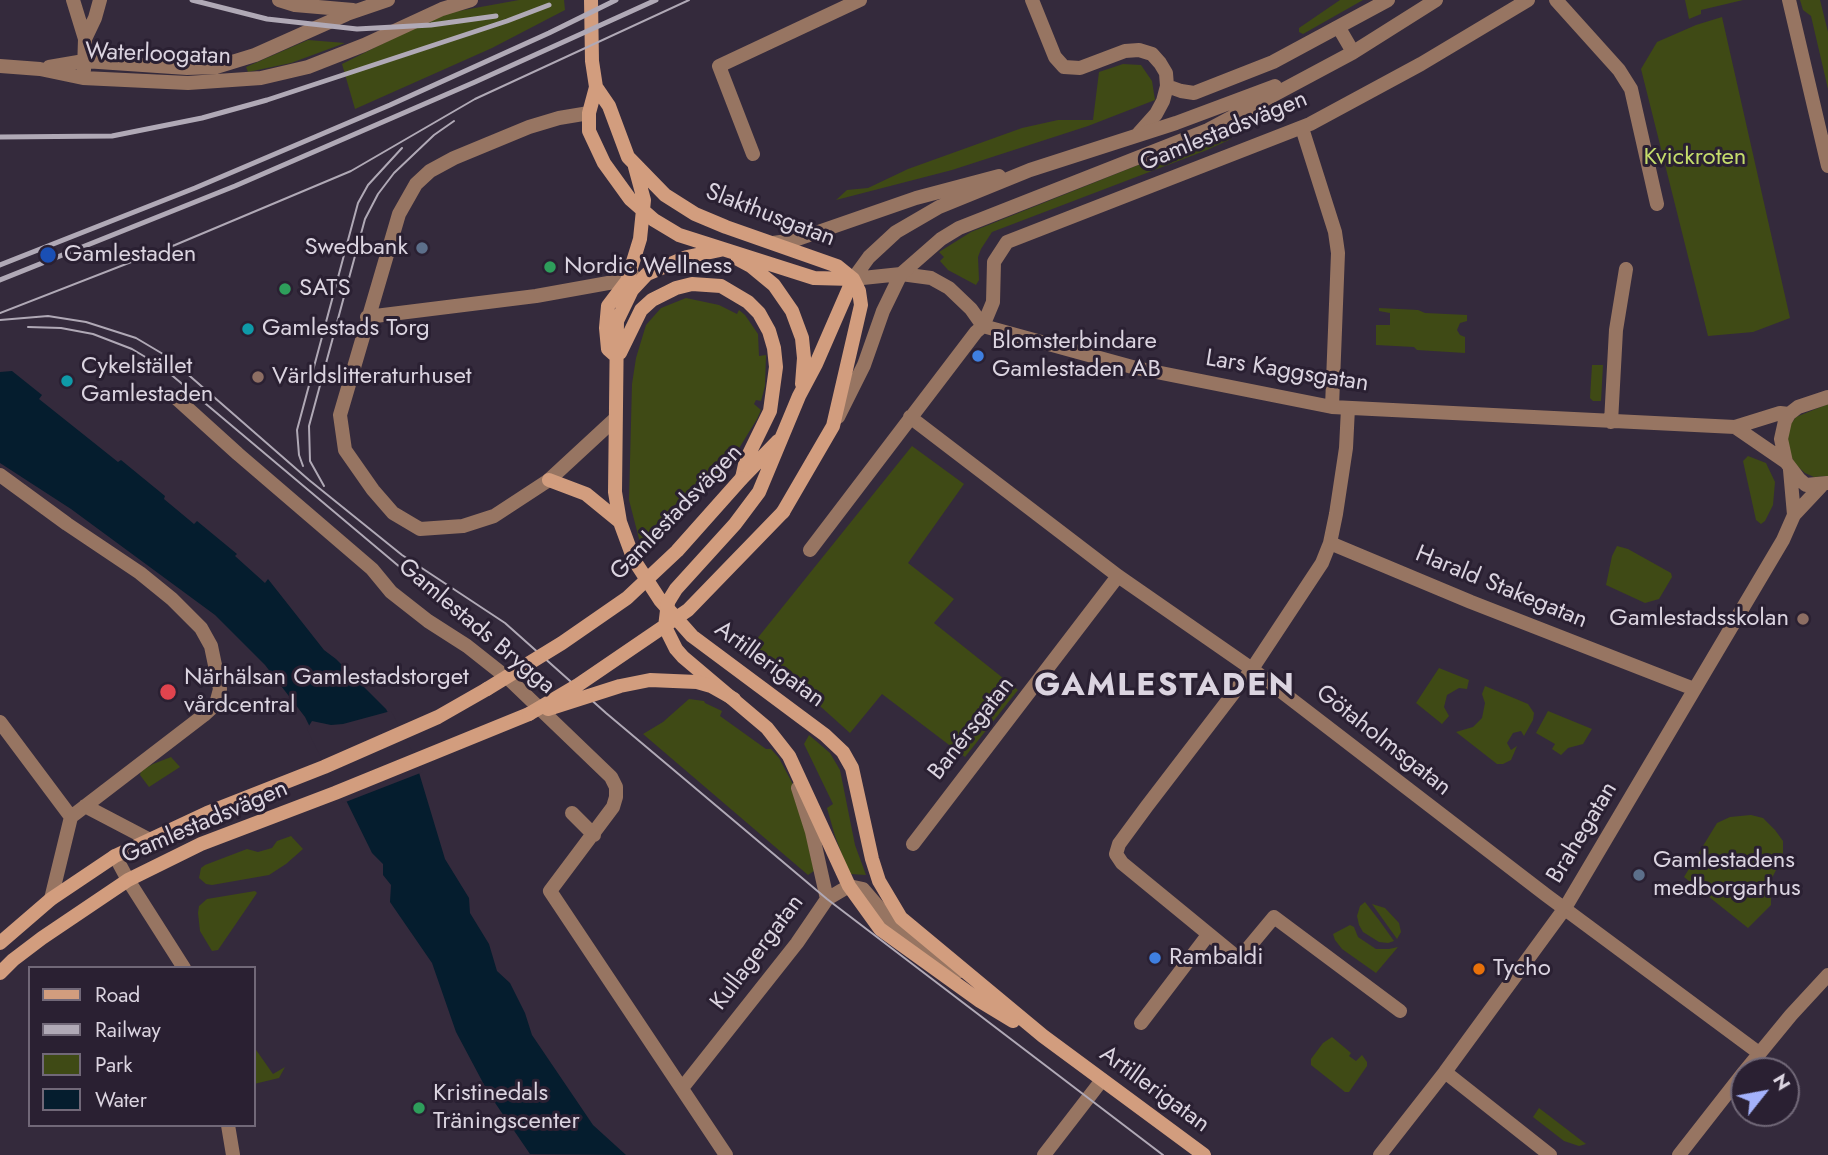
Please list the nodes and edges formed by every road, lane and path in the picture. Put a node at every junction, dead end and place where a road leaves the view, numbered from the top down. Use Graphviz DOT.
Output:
graph roads {
  1 [pos="73,0"];
  2 [pos="100,0"];
  3 [pos="279,0"];
  4 [pos="388,0"];
  5 [pos="471,0"];
  6 [pos="591,0"];
  7 [pos="860,0"];
  8 [pos="1032,0"];
  9 [pos="1388,0"];
  10 [pos="1436,0"];
  11 [pos="1528,0"];
  12 [pos="1556,0"];
  13 [pos="1789,0"];
  14 [pos="358,10"];
  15 [pos="1339,28"];
  16 [pos="85,39"];
  17 [pos="1353,52"];
  18 [pos="84,61"];
  19 [pos="0,66"];
  20 [pos="40,69"];
  21 [pos="1310,74"];
  22 [pos="83,78"];
  23 [pos="1167,86"];
  24 [pos="596,87"];
  25 [pos="589,113"];
  26 [pos="1302,128"];
  27 [pos="1139,134"];
  28 [pos="753,154"];
  29 [pos="635,166"];
  30 [pos="1828,166"];
  31 [pos="1030,170"];
  32 [pos="1657,204"];
  33 [pos="643,211"];
  34 [pos="773,243"];
  35 [pos="720,250"];
  36 [pos="1626,269"];
  37 [pos="647,274"];
  38 [pos="901,274"];
  39 [pos="853,279"];
  40 [pos="627,281"];
  41 [pos="367,317"];
  42 [pos="983,326"];
  43 [pos="618,358"];
  44 [pos="799,396"];
  45 [pos="175,397"];
  46 [pos="1828,397"];
  47 [pos="1332,407"];
  48 [pos="1348,408"];
  49 [pos="1789,414"];
  50 [pos="910,417"];
  51 [pos="615,419"];
  52 [pos="1611,422"];
  53 [pos="833,426"];
  54 [pos="1735,427"];
  55 [pos="783,435"];
  56 [pos="1788,466"];
  57 [pos="0,475"];
  58 [pos="742,478"];
  59 [pos="549,480"];
  60 [pos="1826,484"];
  61 [pos="1794,515"];
  62 [pos="620,522"];
  63 [pos="1330,543"];
  64 [pos="810,550"];
  65 [pos="1118,576"];
  66 [pos="665,627"];
  67 [pos="1252,669"];
  68 [pos="1695,689"];
  69 [pos="734,699"];
  70 [pos="529,714"];
  71 [pos="0,723"];
  72 [pos="789,756"];
  73 [pos="85,806"];
  74 [pos="572,813"];
  75 [pos="71,817"];
  76 [pos="594,835"];
  77 [pos="148,839"];
  78 [pos="913,844"];
  79 [pos="115,856"];
  80 [pos="128,880"];
  81 [pos="849,886"];
  82 [pos="51,899"];
  83 [pos="827,899"];
  84 [pos="1565,908"];
  85 [pos="1208,935"];
  86 [pos="0,943"];
  87 [pos="183,966"];
  88 [pos="0,973"];
  89 [pos="1828,975"];
  90 [pos="971,977"];
  91 [pos="1400,1012"];
  92 [pos="1141,1023"];
  93 [pos="1043,1036"];
  94 [pos="1759,1053"];
  95 [pos="1756,1057"];
  96 [pos="1445,1072"];
  97 [pos="1102,1080"];
  98 [pos="683,1087"];
  99 [pos="1730,1091"];
  100 [pos="228,1127"];
  101 [pos="1684,1153"];
  102 [pos="233,1155"];
  103 [pos="726,1155"];
  104 [pos="1044,1155"];
  105 [pos="1204,1155"];
  106 [pos="1380,1155"];
  107 [pos="1550,1155"];
  1 -- 16 [label="street"];
  2 -- 16 [label="street"];
  3 -- 14 [label="street"];
  4 -- 14 [label="street, Waterloogatan"];
  5 -- 22 [label="street, Waterloogatan"];
  6 -- 24 [label="main road, Slakthusgatan"];
  7 -- 28 [label="street"];
  8 -- 23 [label="street"];
  9 -- 15 [label="street, Gamlestadsvägen"];
  10 -- 17 [label="street, Gamlestadsvägen"];
  11 -- 26 [label="street, Gamlestadsvägen"];
  12 -- 32 [label="street"];
  13 -- 30 [label="street"];
  14 -- 18 [label="street, Waterloogatan"];
  15 -- 17 [label="street"];
  15 -- 23 [label="street, Gamlestadsvägen"];
  16 -- 18 [label="street"];
  17 -- 21 [label="street, Gamlestadsvägen"];
  18 -- 20 [label="street, Waterloogatan"];
  18 -- 22 [label="street"];
  19 -- 20 [label="street, Waterloogatan"];
  20 -- 22 [label="street, Waterloogatan"];
  21 -- 27 [label="street, Gamlestadsvägen"];
  21 -- 38 [label="street, Gamlestadsvägen"];
  23 -- 27 [label="street, Gamlestadsvägen"];
  24 -- 25 [label="main road, Slakthusgatan"];
  24 -- 29 [label="main road, Slakthusgatan"];
  25 -- 33 [label="main road, Slakthusgatan"];
  25 -- 41 [label="street"];
  26 -- 42 [label="street, Gamlestadsvägen"];
  26 -- 47 [label="street"];
  27 -- 31 [label="street, Gamlestadsvägen"];
  29 -- 33 [label="main road, Artillerigatan"];
  29 -- 34 [label="main road, Slakthusgatan"];
  31 -- 34 [label="street, Gamlestadsvägen"];
  31 -- 39 [label="street, Gamlestadsvägen"];
  33 -- 35 [label="main road, Slakthusgatan"];
  33 -- 40 [label="main road, Artillerigatan"];
  34 -- 39 [label="main road, Slakthusgatan"];
  35 -- 37 [label="main road"];
  35 -- 39 [label="main road, Slakthusgatan"];
  35 -- 44 [label="main road, Slakthusgatan"];
  36 -- 52 [label="street"];
  37 -- 40 [label="street"];
  37 -- 43 [label="main road, Artillerigatan"];
  38 -- 39 [label="street"];
  38 -- 42 [label="street"];
  38 -- 53 [label="street, Gamlestadsvägen"];
  39 -- 44 [label="main road, Gamlestadsvägen"];
  39 -- 53 [label="main road, Gamlestadsvägen"];
  40 -- 41 [label="street"];
  40 -- 43 [label="main road, Artillerigatan"];
  41 -- 59 [label="street"];
  42 -- 47 [label="street, Lars Kaggsgatan"];
  42 -- 50 [label="street"];
  43 -- 51 [label="main road, Artillerigatan"];
  43 -- 58 [label="main road, Artillerigatan"];
  44 -- 55 [label="main road, Gamlestadsvägen"];
  45 -- 76 [label="street, Gamlestads Brygga"];
  46 -- 49 [label="street, Lars Kaggsgatan"];
  47 -- 48 [label="street, Lars Kaggsgatan"];
  48 -- 52 [label="street, Lars Kaggsgatan"];
  48 -- 63 [label="street"];
  49 -- 54 [label="street, Lars Kaggsgatan"];
  49 -- 56 [label="street"];
  50 -- 64 [label="street"];
  50 -- 65 [label="street, Götaholmsgatan"];
  51 -- 59 [label="street"];
  51 -- 62 [label="main road, Artillerigatan"];
  52 -- 54 [label="street, Lars Kaggsgatan"];
  53 -- 66 [label="main road, Gamlestadsvägen, bridge"];
  54 -- 56 [label="street"];
  55 -- 58 [label="main road, Gamlestadsvägen"];
  55 -- 66 [label="main road, Gamlestadsvägen, bridge"];
  56 -- 60 [label="street"];
  56 -- 61 [label="street"];
  57 -- 73 [label="street"];
  58 -- 77 [label="main road, Gamlestadsvägen, bridge"];
  59 -- 62 [label="main road"];
  60 -- 61 [label="street, Brahegatan"];
  61 -- 68 [label="street, Brahegatan"];
  62 -- 90 [label="main road, Artillerigatan"];
  63 -- 67 [label="street"];
  63 -- 68 [label="street, Harald Stakegatan"];
  65 -- 67 [label="street, Götaholmsgatan"];
  65 -- 78 [label="street, Banérsgatan"];
  66 -- 69 [label="main road, Artillerigatan, bridge"];
  66 -- 70 [label="main road, Gamlestadsvägen, bridge"];
  67 -- 84 [label="street, Götaholmsgatan"];
  67 -- 85 [label="street"];
  68 -- 84 [label="street, Brahegatan"];
  69 -- 70 [label="main road, Artillerigatan, bridge"];
  69 -- 72 [label="main road, Artillerigatan"];
  70 -- 80 [label="main road, Gamlestadsvägen"];
  71 -- 75 [label="street"];
  72 -- 81 [label="main road, Artillerigatan"];
  72 -- 83 [label="street, Kullagergatan"];
  73 -- 75 [label="street"];
  73 -- 77 [label="street, Gamlestadsvägen"];
  74 -- 76 [label="street"];
  75 -- 82 [label="street"];
  76 -- 98 [label="street, Gamlestads Brygga"];
  77 -- 79 [label="main road, Gamlestadsvägen"];
  79 -- 80 [label="street"];
  79 -- 82 [label="main road, Gamlestadsvägen"];
  80 -- 87 [label="street"];
  80 -- 88 [label="main road, Gamlestadsvägen"];
  81 -- 83 [label="street"];
  81 -- 90 [label="street, Artillerigatan"];
  81 -- 93 [label="main road, Artillerigatan"];
  82 -- 86 [label="main road, Gamlestadsvägen"];
  83 -- 98 [label="street, Kullagergatan"];
  84 -- 94 [label="street, Götaholmsgatan"];
  84 -- 96 [label="street, Brahegatan"];
  85 -- 91 [label="street"];
  85 -- 92 [label="street"];
  89 -- 94 [label="street"];
  90 -- 93 [label="main road, Artillerigatan"];
  93 -- 97 [label="main road, Artillerigatan"];
  94 -- 95 [label="street"];
  96 -- 106 [label="street, Brahegatan"];
  96 -- 107 [label="street"];
  97 -- 104 [label="street"];
  97 -- 105 [label="main road, Artillerigatan"];
  98 -- 103 [label="street"];
  99 -- 101 [label="street"];
  100 -- 102 [label="street"];
}
